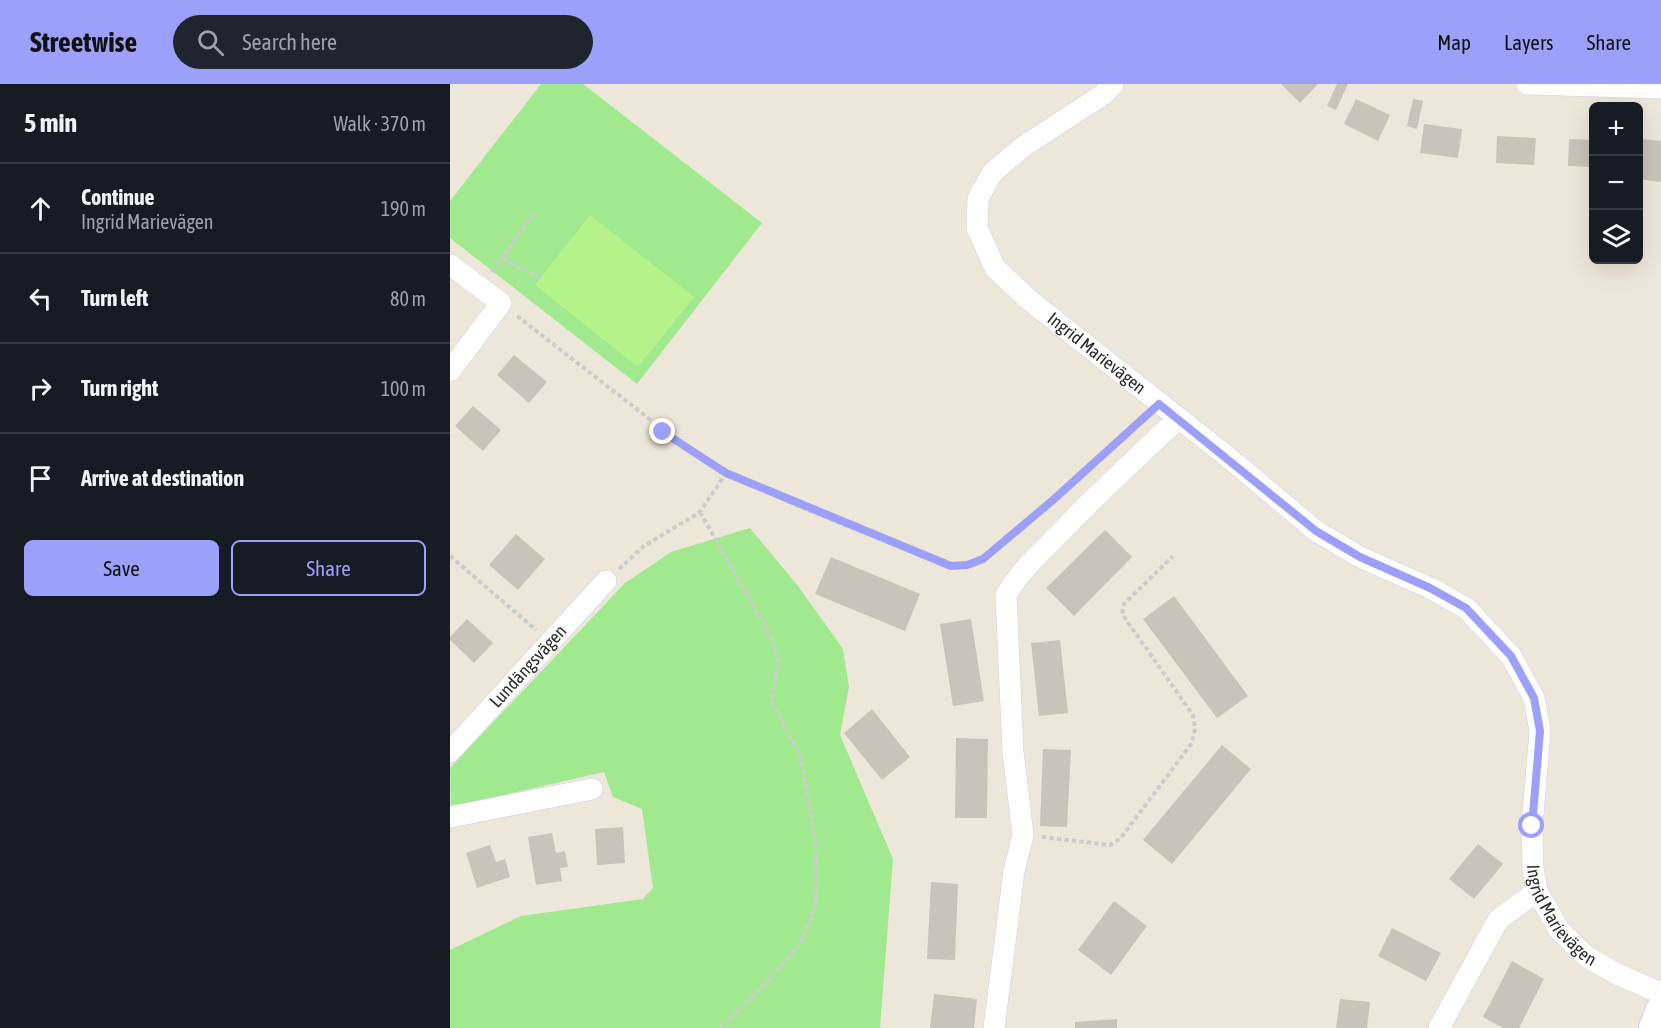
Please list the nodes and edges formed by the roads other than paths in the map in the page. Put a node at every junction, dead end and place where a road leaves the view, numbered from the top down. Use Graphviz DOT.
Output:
graph roads {
  1 [pos="1113,84"];
  2 [pos="1527,84"];
  3 [pos="1661,88"];
  4 [pos="450,265"];
  5 [pos="450,371"];
  6 [pos="1179,418"];
  7 [pos="606,581"];
  8 [pos="450,752"];
  9 [pos="591,789"];
  10 [pos="450,817"];
  11 [pos="1538,891"];
  12 [pos="1661,993"];
  13 [pos="1661,1010"];
  14 [pos="994,1028"];
  15 [pos="1439,1028"];
  16 [pos="1654,1028"];
  1 -- 6 [label="street, Ingrid Marievägen"];
  2 -- 3 [label="street"];
  4 -- 5 [label="street"];
  6 -- 11 [label="street, Ingrid Marievägen"];
  6 -- 14 [label="street"];
  7 -- 8 [label="street, Lundängsvägen"];
  9 -- 10 [label="street"];
  11 -- 12 [label="street, Ingrid Marievägen"];
  11 -- 15 [label="street"];
  13 -- 16 [label="street"];
}
